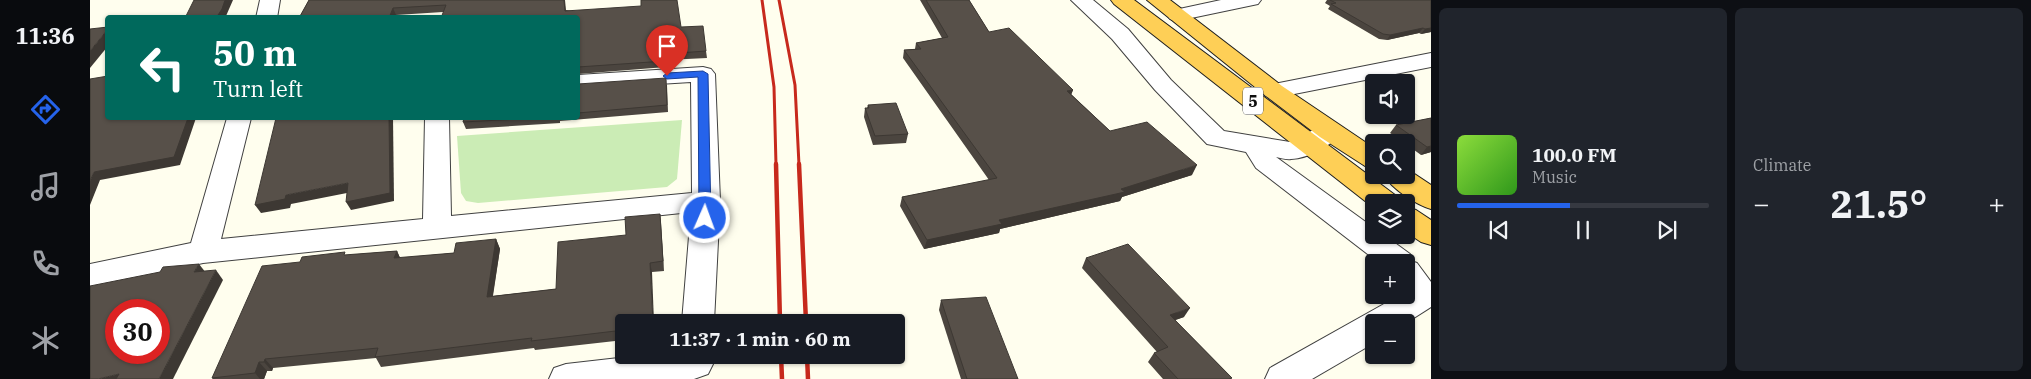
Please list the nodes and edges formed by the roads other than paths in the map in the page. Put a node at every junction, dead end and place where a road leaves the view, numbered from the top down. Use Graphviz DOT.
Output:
graph roads {
  1 [pos="270,0"];
  2 [pos="1081,0"];
  3 [pos="1121,0"];
  4 [pos="1157,0"];
  5 [pos="1251,0"];
  6 [pos="267,15"];
  7 [pos="1177,15"];
  8 [pos="1431,60"];
  9 [pos="580,82"];
  10 [pos="1274,91"];
  11 [pos="238,120"];
  12 [pos="437,120"];
  13 [pos="1319,138"];
  14 [pos="1256,145"];
  15 [pos="1365,156"];
  16 [pos="1410,184"];
  17 [pos="1377,194"];
  18 [pos="1431,199"];
  19 [pos="706,201"];
  20 [pos="1415,223"];
  21 [pos="437,228"];
  22 [pos="1431,234"];
  23 [pos="204,252"];
  24 [pos="1387,254"];
  25 [pos="90,276"];
  26 [pos="1415,284"];
  27 [pos="1415,302"];
  28 [pos="1412,304"];
  29 [pos="699,314"];
  30 [pos="1394,314"];
  31 [pos="1365,331"];
  32 [pos="696,366"];
  33 [pos="566,379"];
  34 [pos="1282,379"];
  1 -- 6 [label="street"];
  2 -- 14 [label="street"];
  3 -- 13 [label="highway, 5"];
  4 -- 7 [label="highway, 5"];
  5 -- 7 [label="street"];
  7 -- 10 [label="highway, 5"];
  8 -- 10 [label="street"];
  9 -- 19 [label="street"];
  10 -- 13 [label="highway, 5"];
  11 -- 23 [label="street"];
  12 -- 21 [label="street"];
  13 -- 14 [label="street"];
  13 -- 15 [label="highway, 5"];
  13 -- 17 [label="highway, 5"];
  14 -- 24 [label="street"];
  16 -- 18 [label="highway"];
  19 -- 21 [label="street"];
  19 -- 29 [label="street"];
  20 -- 22 [label="highway"];
  21 -- 23 [label="street"];
  23 -- 25 [label="street"];
  26 -- 27 [label="street"];
  28 -- 30 [label="street"];
  31 -- 34 [label="street"];
  32 -- 33 [label="street"];
}
